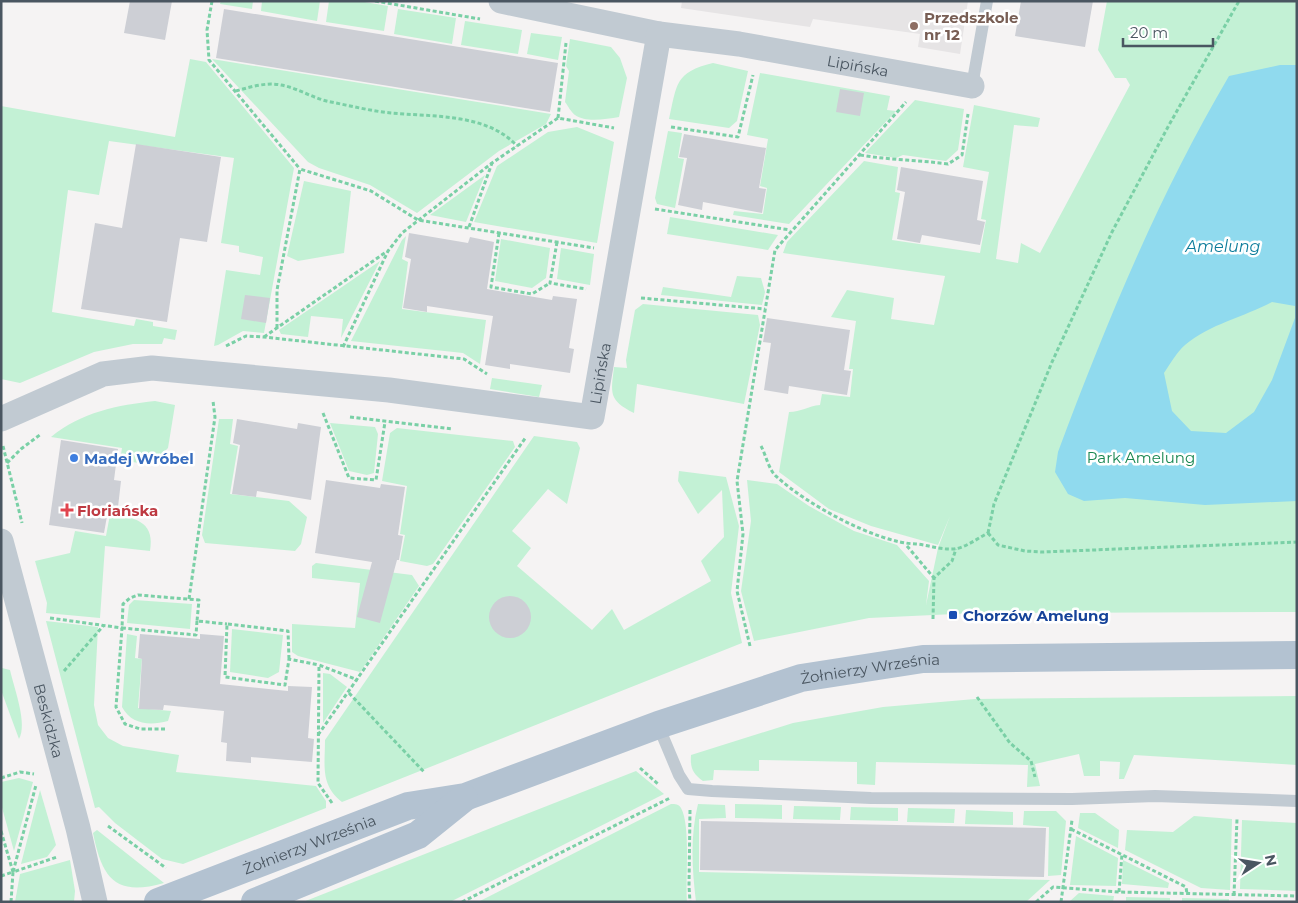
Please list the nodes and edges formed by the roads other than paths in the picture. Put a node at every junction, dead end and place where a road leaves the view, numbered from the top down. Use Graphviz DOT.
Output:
graph roads {
  1 [pos="987,1"];
  2 [pos="495,11"];
  3 [pos="658,34"];
  4 [pos="970,96"];
  5 [pos="1,419"];
  6 [pos="1,541"];
  7 [pos="1297,655"];
  8 [pos="658,725"];
  9 [pos="465,797"];
  10 [pos="1297,801"];
  11 [pos="95,902"];
  12 [pos="158,902"];
  13 [pos="255,902"];
  1 -- 4 [label="lane"];
  2 -- 3 [label="street, Lipińska"];
  3 -- 4 [label="street, Lipińska"];
  3 -- 5 [label="street, Lipińska"];
  6 -- 11 [label="street, Beskidzka"];
  7 -- 8 [label="main road, Żołnierzy Września"];
  8 -- 9 [label="main road, Żołnierzy Września"];
  8 -- 10 [label="lane"];
  9 -- 12 [label="main road, Żołnierzy Września"];
  9 -- 13 [label="main road, Żołnierzy Września"];
}
